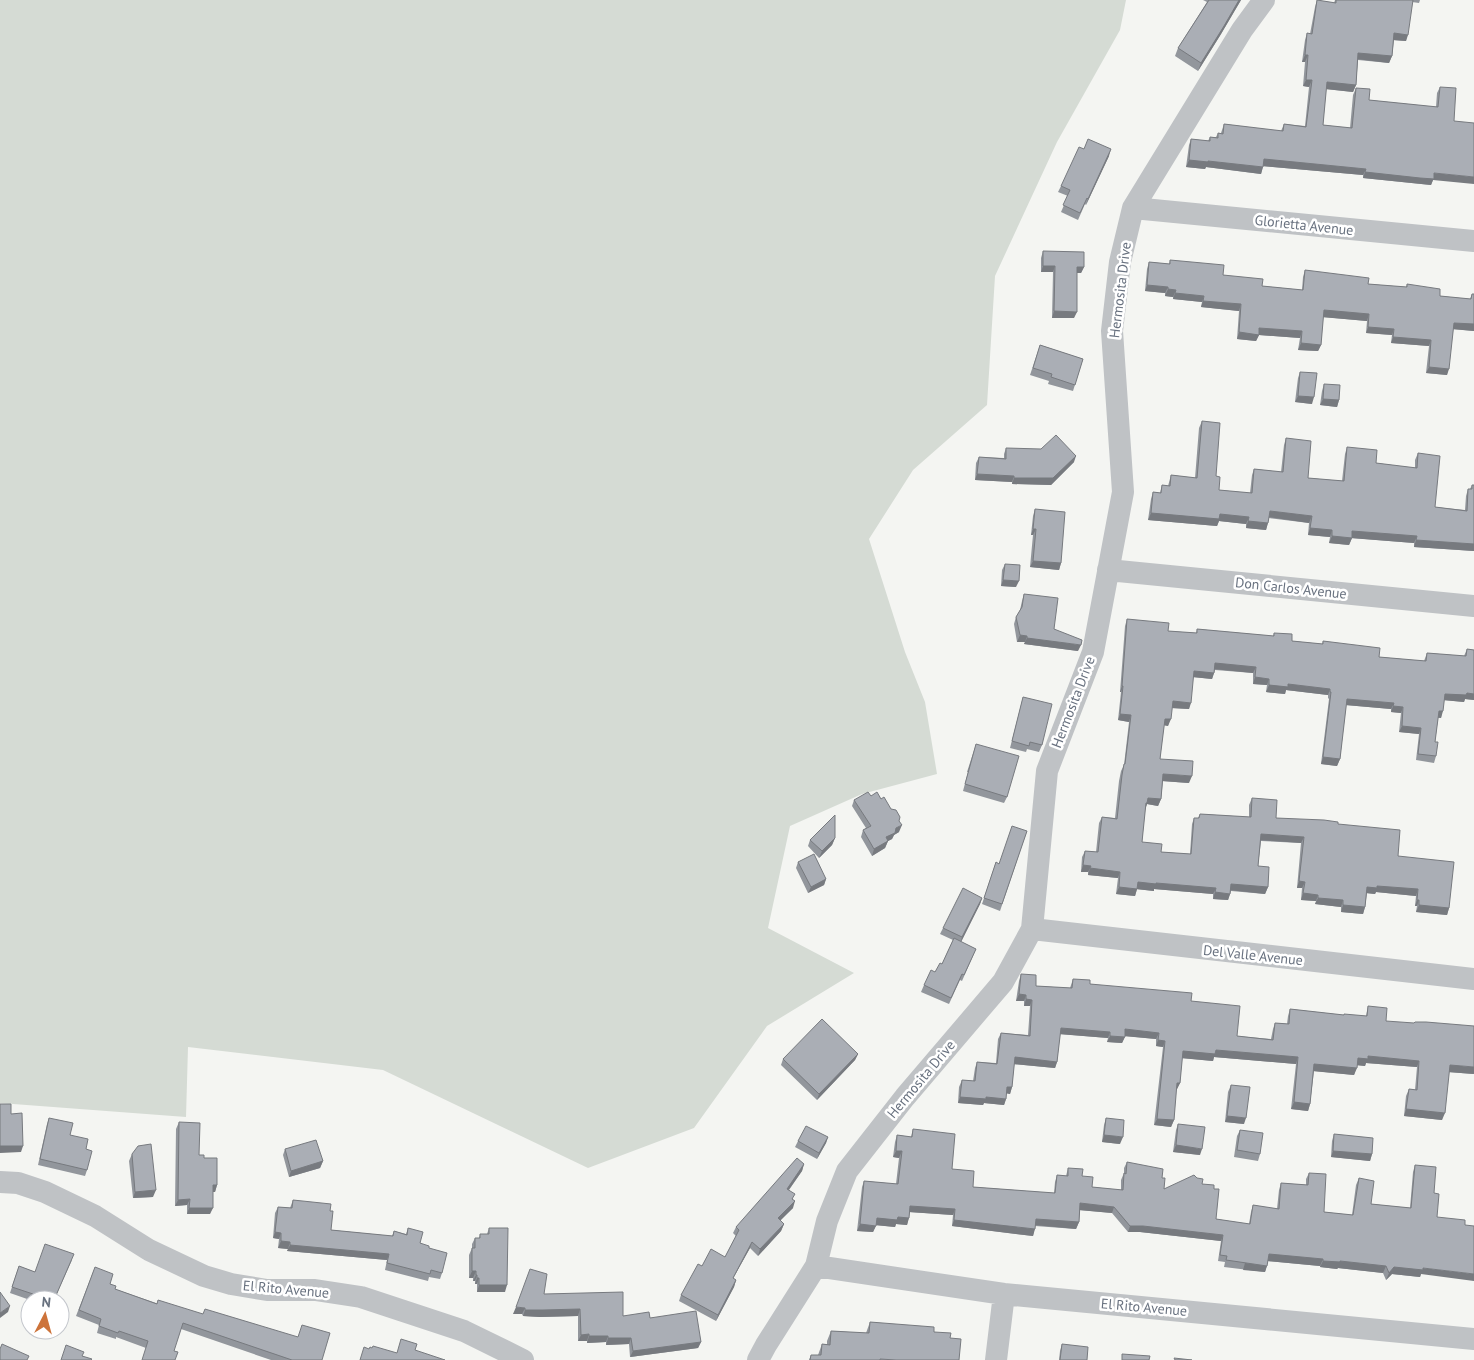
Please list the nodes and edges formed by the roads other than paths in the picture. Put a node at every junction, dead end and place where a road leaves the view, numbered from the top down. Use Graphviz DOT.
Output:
graph roads {
  1 [pos="1264,0"];
  2 [pos="1133,208"];
  3 [pos="1474,241"];
  4 [pos="1108,570"];
  5 [pos="1474,606"];
  6 [pos="1032,929"];
  7 [pos="1474,979"];
  8 [pos="0,1182"];
  9 [pos="816,1266"];
  10 [pos="1004,1294"];
  11 [pos="1474,1339"];
  12 [pos="523,1360"];
  13 [pos="758,1360"];
  14 [pos="996,1360"];
  1 -- 2 [label="street, Hermosita Drive"];
  2 -- 3 [label="street, Glorietta Avenue"];
  2 -- 4 [label="street, Hermosita Drive"];
  4 -- 5 [label="street, Don Carlos Avenue"];
  4 -- 6 [label="street, Hermosita Drive"];
  6 -- 7 [label="street, Del Valle Avenue"];
  6 -- 9 [label="street, Hermosita Drive"];
  8 -- 12 [label="street, El Rito Avenue"];
  9 -- 10 [label="street, El Rito Avenue"];
  9 -- 13 [label="street, Hermosita Drive"];
  10 -- 11 [label="street, El Rito Avenue"];
  10 -- 14 [label="street"];
}
